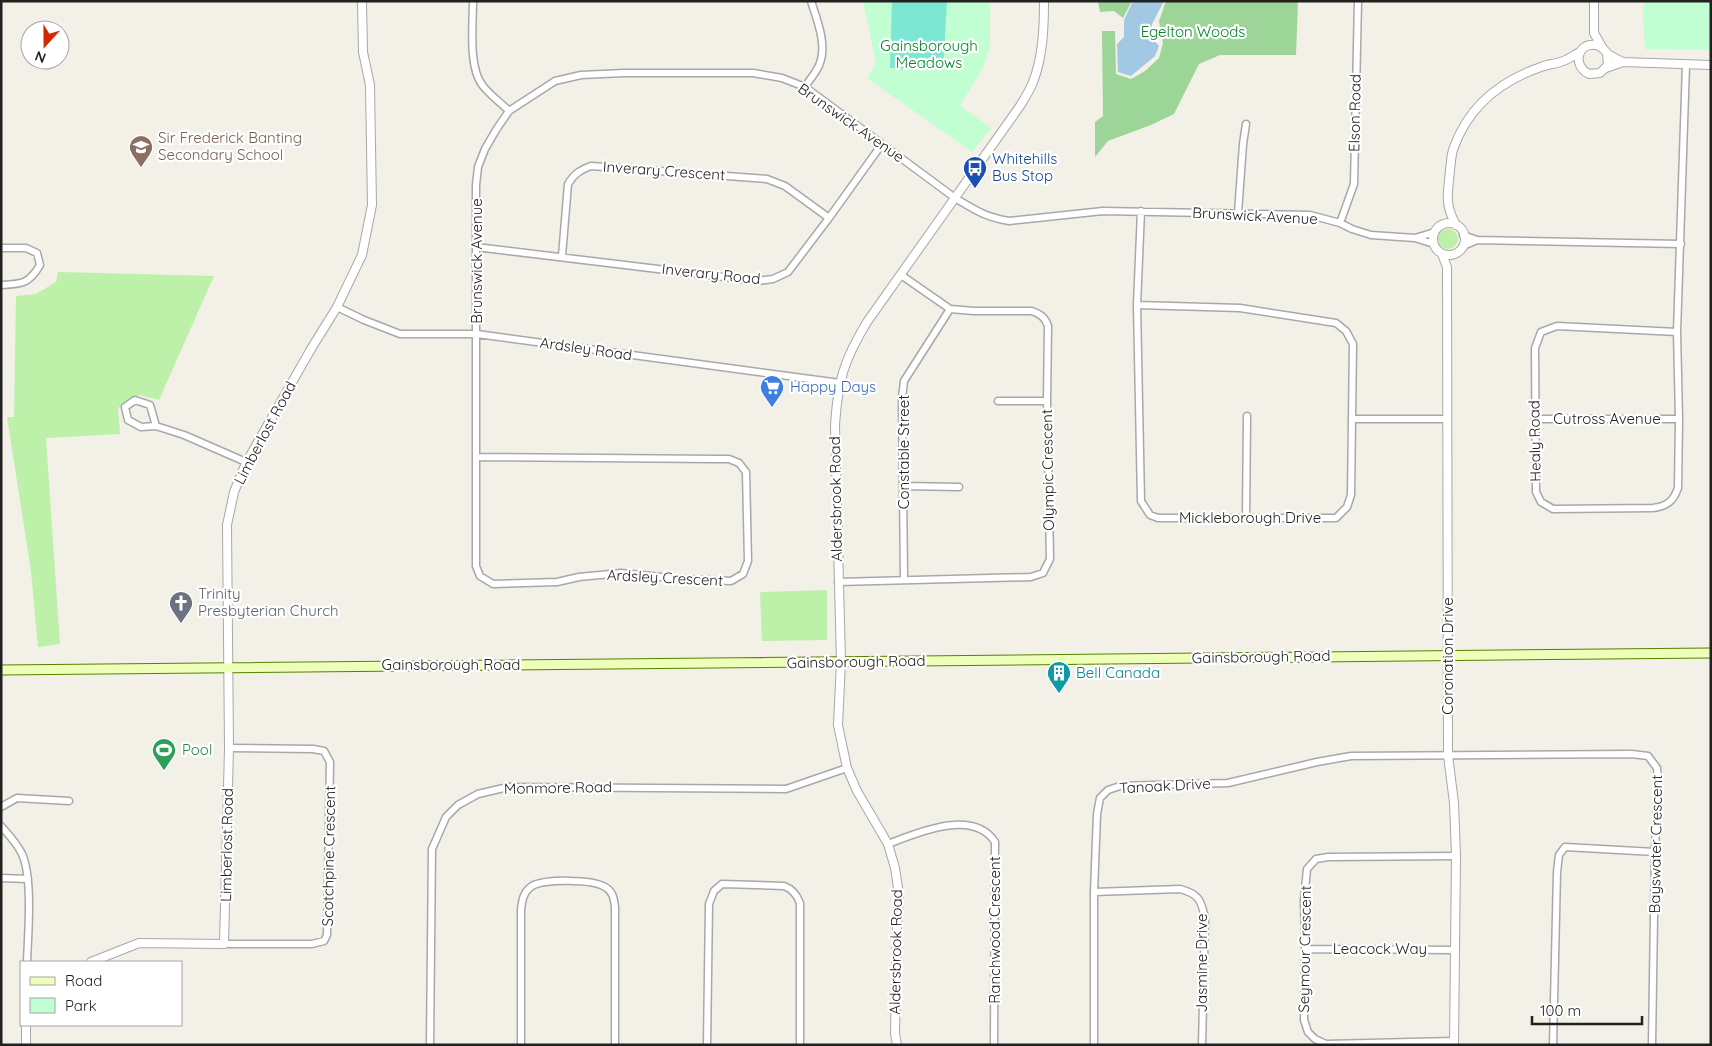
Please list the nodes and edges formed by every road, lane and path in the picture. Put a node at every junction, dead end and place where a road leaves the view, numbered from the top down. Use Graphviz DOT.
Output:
graph roads {
  1 [pos="362,1"];
  2 [pos="474,1"];
  3 [pos="811,1"];
  4 [pos="1044,1"];
  5 [pos="1358,1"];
  6 [pos="1594,1"];
  7 [pos="1594,33"];
  8 [pos="1583,49"];
  9 [pos="1604,50"];
  10 [pos="1564,61"];
  11 [pos="1622,62"];
  12 [pos="1686,65"];
  13 [pos="1711,65"];
  14 [pos="1580,67"];
  15 [pos="1606,68"];
  16 [pos="804,87"];
  17 [pos="509,111"];
  18 [pos="1246,124"];
  19 [pos="882,144"];
  20 [pos="955,198"];
  21 [pos="1141,211"];
  22 [pos="1448,211"];
  23 [pos="1238,213"];
  24 [pos="829,218"];
  25 [pos="1340,223"];
  26 [pos="1456,225"];
  27 [pos="1437,229"];
  28 [pos="1464,234"];
  29 [pos="1415,238"];
  30 [pos="1477,240"];
  31 [pos="1434,244"];
  32 [pos="1680,244"];
  33 [pos="1463,246"];
  34 [pos="476,247"];
  35 [pos="1,248"];
  36 [pos="1442,254"];
  37 [pos="1454,254"];
  38 [pos="562,256"];
  39 [pos="1447,267"];
  40 [pos="901,275"];
  41 [pos="1,285"];
  42 [pos="1137,305"];
  43 [pos="337,307"];
  44 [pos="950,309"];
  45 [pos="1677,332"];
  46 [pos="477,334"];
  47 [pos="840,383"];
  48 [pos="998,401"];
  49 [pos="1048,402"];
  50 [pos="1247,416"];
  51 [pos="1353,419"];
  52 [pos="1447,419"];
  53 [pos="1534,419"];
  54 [pos="1679,419"];
  55 [pos="156,426"];
  56 [pos="476,457"];
  57 [pos="246,462"];
  58 [pos="904,486"];
  59 [pos="959,487"];
  60 [pos="1246,518"];
  61 [pos="904,579"];
  62 [pos="838,582"];
  63 [pos="1711,653"];
  64 [pos="1448,655"];
  65 [pos="841,662"];
  66 [pos="228,667"];
  67 [pos="1,670"];
  68 [pos="229,748"];
  69 [pos="1448,755"];
  70 [pos="847,768"];
  71 [pos="69,801"];
  72 [pos="1,807"];
  73 [pos="1,826"];
  74 [pos="888,844"];
  75 [pos="1655,852"];
  76 [pos="1456,856"];
  77 [pos="1,878"];
  78 [pos="28,879"];
  79 [pos="1094,892"];
  80 [pos="224,944"];
  81 [pos="1305,949"];
  82 [pos="1455,950"];
  83 [pos="27,961"];
  84 [pos="94,961"];
  85 [pos="26,1026"];
  86 [pos="1454,1043"];
  87 [pos="26,1045"];
  88 [pos="430,1045"];
  89 [pos="521,1045"];
  90 [pos="615,1045"];
  91 [pos="707,1045"];
  92 [pos="800,1045"];
  93 [pos="897,1045"];
  94 [pos="994,1045"];
  95 [pos="1094,1045"];
  96 [pos="1202,1045"];
  97 [pos="1553,1045"];
  98 [pos="1652,1045"];
  1 -- 43 [label="street, Limberlost Road"];
  2 -- 17 [label="street"];
  3 -- 16 [label="street"];
  4 -- 20 [label="street, Aldersbrook Road"];
  5 -- 25 [label="street, Elson Road"];
  6 -- 7 [label="street"];
  7 -- 8 [label="street"];
  7 -- 9 [label="street"];
  8 -- 9 [label="street"];
  8 -- 10 [label="street"];
  8 -- 14 [label="street"];
  9 -- 11 [label="street"];
  9 -- 15 [label="street"];
  10 -- 14 [label="street"];
  10 -- 22 [label="street"];
  11 -- 12 [label="street"];
  11 -- 15 [label="street"];
  12 -- 13 [label="street"];
  12 -- 32 [label="street, Healy Road"];
  14 -- 15 [label="street"];
  16 -- 17 [label="street, Brunswick Avenue"];
  16 -- 19 [label="street, Brunswick Avenue"];
  17 -- 34 [label="street, Brunswick Avenue"];
  18 -- 23 [label="street"];
  19 -- 20 [label="street, Brunswick Avenue"];
  19 -- 24 [label="street, Inverary Road"];
  20 -- 21 [label="street, Brunswick Avenue"];
  20 -- 40 [label="street, Aldersbrook Road"];
  21 -- 23 [label="street, Brunswick Avenue"];
  21 -- 42 [label="street, Mickleborough Drive"];
  22 -- 26 [label="street"];
  22 -- 27 [label="street"];
  23 -- 25 [label="street, Brunswick Avenue"];
  24 -- 38 [label="street, Inverary Road"];
  24 -- 38 [label="street, Inverary Crescent"];
  25 -- 29 [label="street, Brunswick Avenue"];
  26 -- 27 [label="street"];
  26 -- 28 [label="street"];
  27 -- 29 [label="street, Brunswick Avenue"];
  27 -- 31 [label="street"];
  28 -- 30 [label="street"];
  28 -- 33 [label="street"];
  29 -- 31 [label="street, Brunswick Avenue"];
  30 -- 32 [label="street"];
  30 -- 33 [label="street"];
  31 -- 36 [label="street"];
  32 -- 45 [label="street, Healy Road"];
  33 -- 37 [label="street"];
  34 -- 38 [label="street, Inverary Road"];
  34 -- 46 [label="street, Brunswick Avenue"];
  35 -- 41 [label="street"];
  36 -- 37 [label="street"];
  36 -- 39 [label="street, Coronation Drive"];
  37 -- 39 [label="street, Coronation Drive"];
  39 -- 52 [label="street, Coronation Drive"];
  40 -- 44 [label="street"];
  40 -- 47 [label="street, Aldersbrook Road"];
  42 -- 51 [label="street, Mickleborough Drive"];
  42 -- 60 [label="street, Mickleborough Drive"];
  43 -- 46 [label="street, Ardsley Road"];
  43 -- 57 [label="street, Limberlost Road"];
  44 -- 49 [label="street, Olympic Crescent"];
  44 -- 58 [label="street, Constable Street"];
  45 -- 53 [label="street, Healy Road"];
  45 -- 54 [label="street, Healy Road"];
  46 -- 47 [label="street, Ardsley Road"];
  46 -- 56 [label="street, Ardsley Crescent"];
  47 -- 62 [label="street, Aldersbrook Road"];
  48 -- 49 [label="street"];
  49 -- 61 [label="street, Olympic Crescent"];
  50 -- 60 [label="street"];
  51 -- 52 [label="street"];
  51 -- 60 [label="street, Mickleborough Drive"];
  52 -- 64 [label="street, Coronation Drive"];
  53 -- 54 [label="street, Cutross Avenue"];
  53 -- 54 [label="street, Healy Road"];
  55 -- 55 [label="street"];
  55 -- 57 [label="street"];
  56 -- 56 [label="street, Ardsley Crescent"];
  57 -- 66 [label="street, Limberlost Road"];
  58 -- 59 [label="street"];
  58 -- 61 [label="street, Constable Street"];
  61 -- 62 [label="street, Olympic Crescent"];
  62 -- 65 [label="street, Aldersbrook Road"];
  63 -- 64 [label="main road, Gainsborough Road"];
  64 -- 65 [label="main road, Gainsborough Road"];
  64 -- 69 [label="street, Coronation Drive"];
  65 -- 66 [label="main road, Gainsborough Road"];
  65 -- 70 [label="street, Aldersbrook Road"];
  66 -- 67 [label="main road, Gainsborough Road"];
  66 -- 68 [label="street, Limberlost Road"];
  68 -- 80 [label="street, Limberlost Road"];
  68 -- 80 [label="street, Scotchpine Crescent"];
  69 -- 75 [label="street, Bayswater Crescent"];
  69 -- 76 [label="street, Coronation Drive"];
  69 -- 79 [label="street, Tanoak Drive"];
  70 -- 74 [label="street, Aldersbrook Road"];
  70 -- 88 [label="street, Monmore Road"];
  71 -- 72 [label="street"];
  73 -- 78 [label="street"];
  74 -- 93 [label="street, Aldersbrook Road"];
  74 -- 94 [label="street, Ranchwood Crescent"];
  75 -- 97 [label="street"];
  75 -- 98 [label="street, Bayswater Crescent"];
  76 -- 81 [label="street, Seymour Crescent"];
  76 -- 82 [label="street, Coronation Drive"];
  77 -- 78 [label="street"];
  78 -- 83 [label="street"];
  79 -- 95 [label="street, Tanoak Drive"];
  79 -- 96 [label="street, Jasmine Drive"];
  80 -- 84 [label="street, Scotchpine Crescent"];
  81 -- 82 [label="street, Leacock Way"];
  81 -- 86 [label="street, Seymour Crescent"];
  82 -- 86 [label="street, Coronation Drive"];
  85 -- 87 [label="street"];
  89 -- 90 [label="street"];
  91 -- 92 [label="street"];
}
